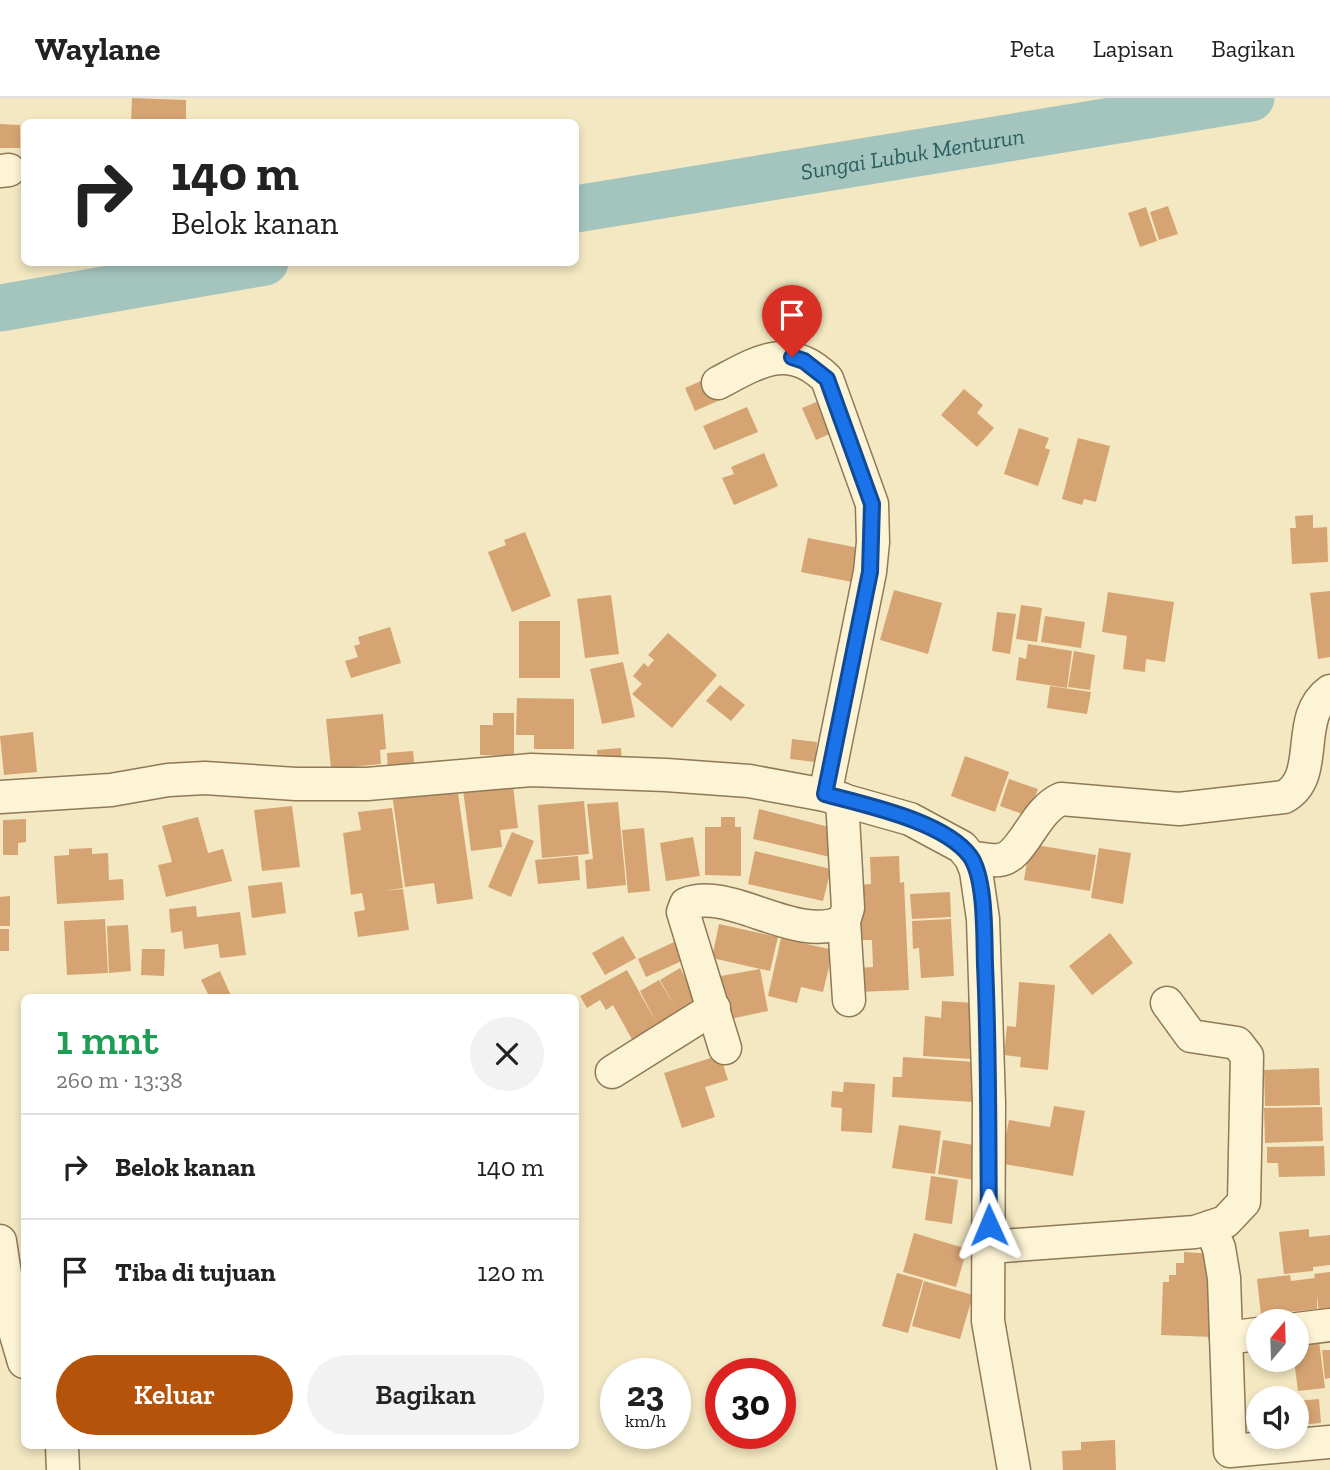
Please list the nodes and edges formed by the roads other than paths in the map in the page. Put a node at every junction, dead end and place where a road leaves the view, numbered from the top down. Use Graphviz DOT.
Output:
graph roads {
  1 [pos="718,383"];
  2 [pos="1330,691"];
  3 [pos="0,797"];
  4 [pos="833,797"];
  5 [pos="971,858"];
  6 [pos="844,921"];
  7 [pos="849,1000"];
  8 [pos="1167,1003"];
  9 [pos="714,1008"];
  10 [pos="725,1048"];
  11 [pos="612,1072"];
  12 [pos="1210,1227"];
  13 [pos="0,1241"];
  14 [pos="989,1247"];
  15 [pos="5,1305"];
  16 [pos="1330,1325"];
  17 [pos="1309,1328"];
  18 [pos="1246,1336"];
  19 [pos="1226,1338"];
  20 [pos="21,1353"];
  21 [pos="1330,1443"];
  22 [pos="62,1449"];
  23 [pos="64,1470"];
  24 [pos="1013,1470"];
  1 -- 4 [label="street"];
  2 -- 5 [label="street"];
  3 -- 4 [label="street"];
  4 -- 5 [label="street"];
  4 -- 6 [label="street"];
  5 -- 14 [label="street"];
  6 -- 7 [label="street"];
  6 -- 9 [label="street"];
  8 -- 12 [label="street"];
  9 -- 10 [label="street"];
  9 -- 11 [label="street"];
  12 -- 14 [label="street"];
  12 -- 19 [label="street"];
  13 -- 15 [label="street"];
  14 -- 24 [label="street"];
  15 -- 20 [label="street"];
  16 -- 17 [label="street"];
  18 -- 19 [label="street"];
  19 -- 21 [label="street"];
  22 -- 23 [label="street"];
}
